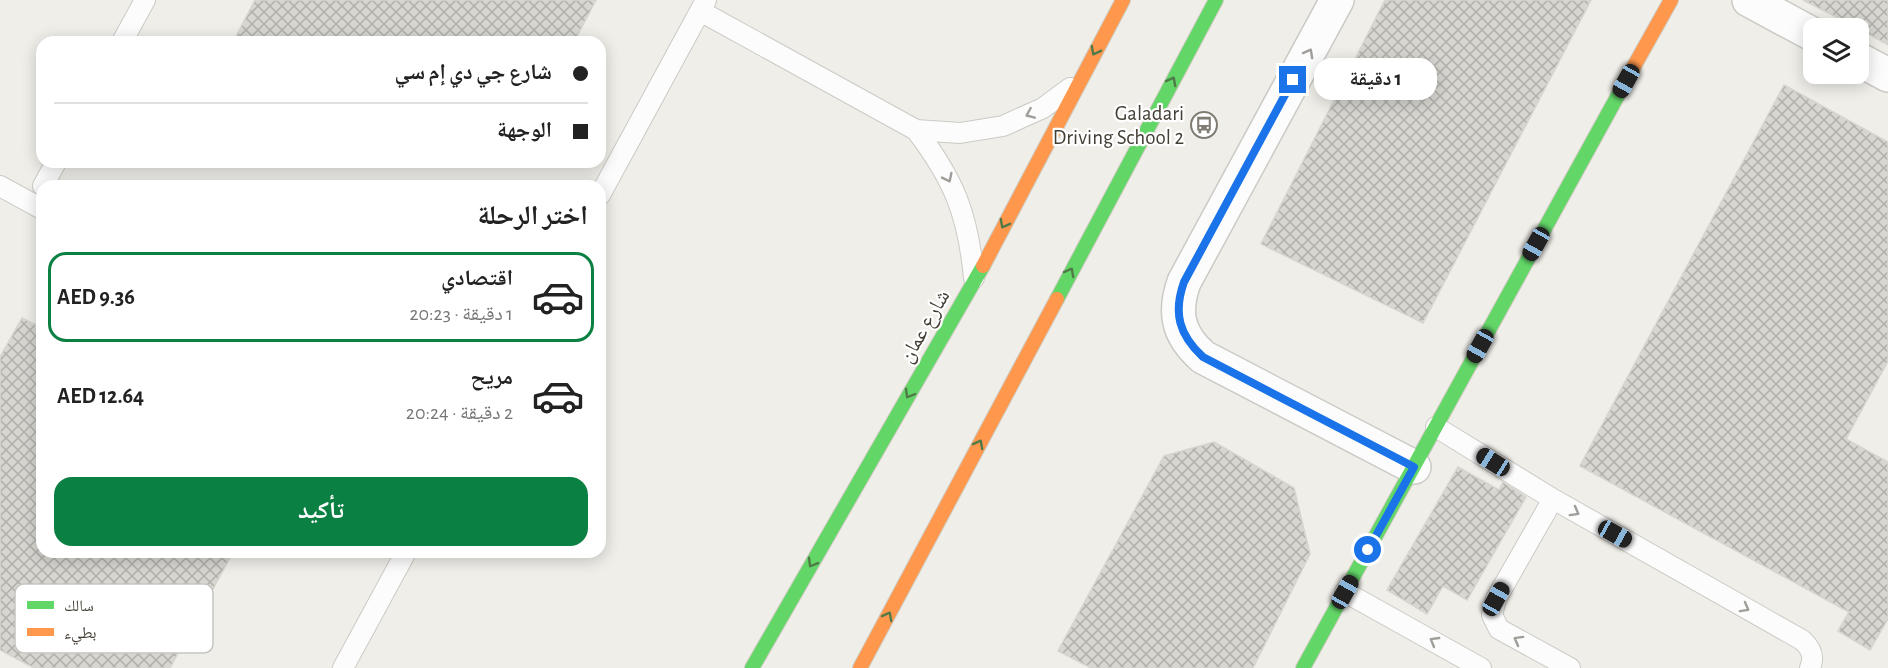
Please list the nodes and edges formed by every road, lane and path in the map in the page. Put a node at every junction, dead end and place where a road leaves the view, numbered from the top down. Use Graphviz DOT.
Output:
graph roads {
  1 [pos="145,0"];
  2 [pos="1123,0"];
  3 [pos="1216,0"];
  4 [pos="1337,0"];
  5 [pos="1671,0"];
  6 [pos="1749,0"];
  7 [pos="703,6"];
  8 [pos="1803,29"];
  9 [pos="125,36"];
  10 [pos="1869,65"];
  11 [pos="1888,75"];
  12 [pos="1078,82"];
  13 [pos="916,130"];
  14 [pos="606,184"];
  15 [pos="0,186"];
  16 [pos="36,196"];
  17 [pos="974,282"];
  18 [pos="1436,427"];
  19 [pos="1414,467"];
  20 [pos="1553,499"];
  21 [pos="403,558"];
  22 [pos="1345,592"];
  23 [pos="344,668"];
  24 [pos="752,668"];
  25 [pos="860,668"];
  26 [pos="1303,668"];
  27 [pos="1481,668"];
  28 [pos="1570,668"];
  29 [pos="1810,668"];
  1 -- 9 [label="lane"];
  2 -- 12 [label="main road, شارع عمان, one-way"];
  25 -- 3 [label="main road, one-way"];
  19 -- 4 [label="street, one-way"];
  5 -- 18 [label="main road"];
  6 -- 8 [label="street"];
  7 -- 13 [label="lane"];
  7 -- 14 [label="lane"];
  10 -- 11 [label="street"];
  12 -- 13 [label="lane, one-way"];
  12 -- 17 [label="main road, شارع عمان, one-way"];
  13 -- 17 [label="lane, one-way"];
  15 -- 16 [label="lane"];
  17 -- 24 [label="main road, شارع عمان, one-way"];
  18 -- 19 [label="main road"];
  18 -- 20 [label="lane"];
  19 -- 22 [label="main road"];
  28 -- 20 [label="lane, one-way"];
  20 -- 29 [label="lane, one-way"];
  21 -- 23 [label="lane"];
  22 -- 26 [label="main road"];
  27 -- 22 [label="lane, one-way"];
}
